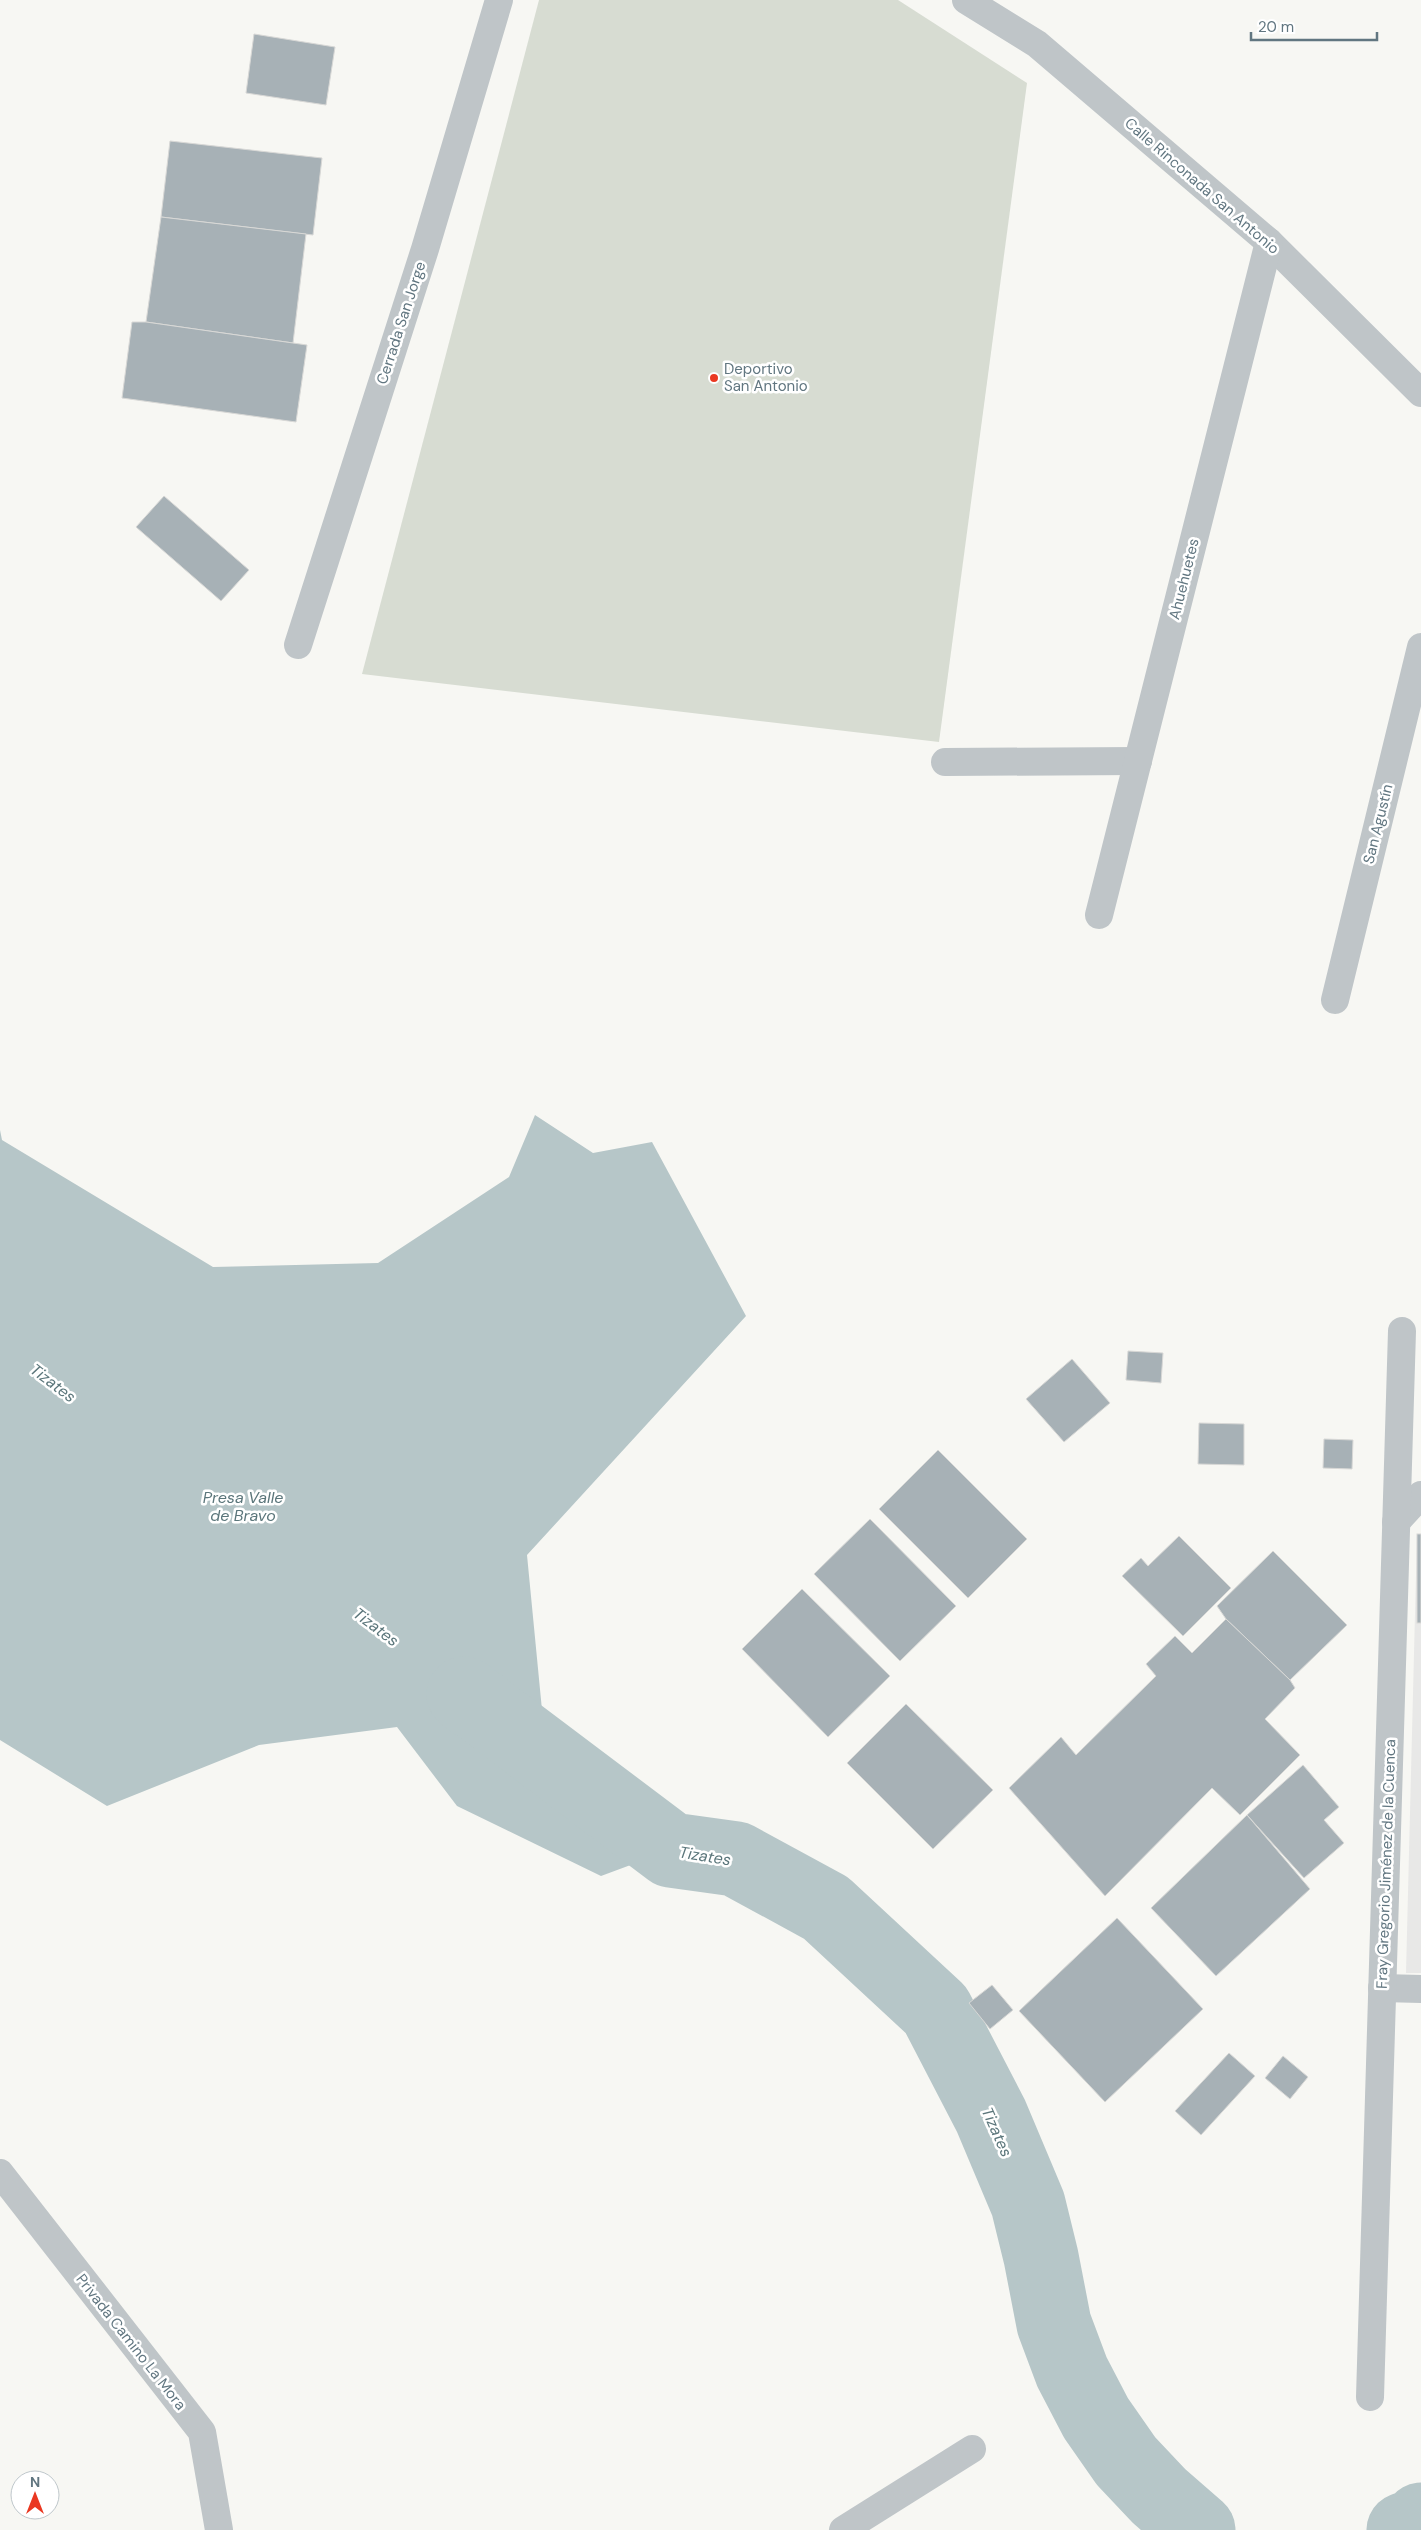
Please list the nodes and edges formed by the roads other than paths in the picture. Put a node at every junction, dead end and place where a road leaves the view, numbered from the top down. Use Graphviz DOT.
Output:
graph roads {
  1 [pos="499,0"];
  2 [pos="966,0"];
  3 [pos="1269,242"];
  4 [pos="1421,393"];
  5 [pos="298,645"];
  6 [pos="1421,647"];
  7 [pos="1138,761"];
  8 [pos="945,762"];
  9 [pos="1099,915"];
  10 [pos="1335,1000"];
  11 [pos="1402,1331"];
  12 [pos="1421,1495"];
  13 [pos="1396,1522"];
  14 [pos="1382,1988"];
  15 [pos="1421,1989"];
  16 [pos="0,2173"];
  17 [pos="1370,2397"];
  18 [pos="972,2449"];
  19 [pos="219,2530"];
  20 [pos="843,2530"];
  1 -- 5 [label="street, Cerrada San Jorge"];
  2 -- 3 [label="street, Calle Rinconada San Antonio"];
  3 -- 4 [label="street, Calle Rinconada San Antonio"];
  3 -- 7 [label="street, Ahuehuetes"];
  6 -- 10 [label="street, San Agustín"];
  7 -- 8 [label="street"];
  7 -- 9 [label="street, Ahuehuetes"];
  11 -- 13 [label="street, Fray Gregorio Jiménez de la Cuenca"];
  12 -- 13 [label="street"];
  13 -- 14 [label="street, Fray Gregorio Jiménez de la Cuenca"];
  14 -- 15 [label="street"];
  14 -- 17 [label="street, Fray Gregorio Jiménez de la Cuenca"];
  16 -- 19 [label="street, Privada Camino La Mora"];
  18 -- 20 [label="street"];
}
